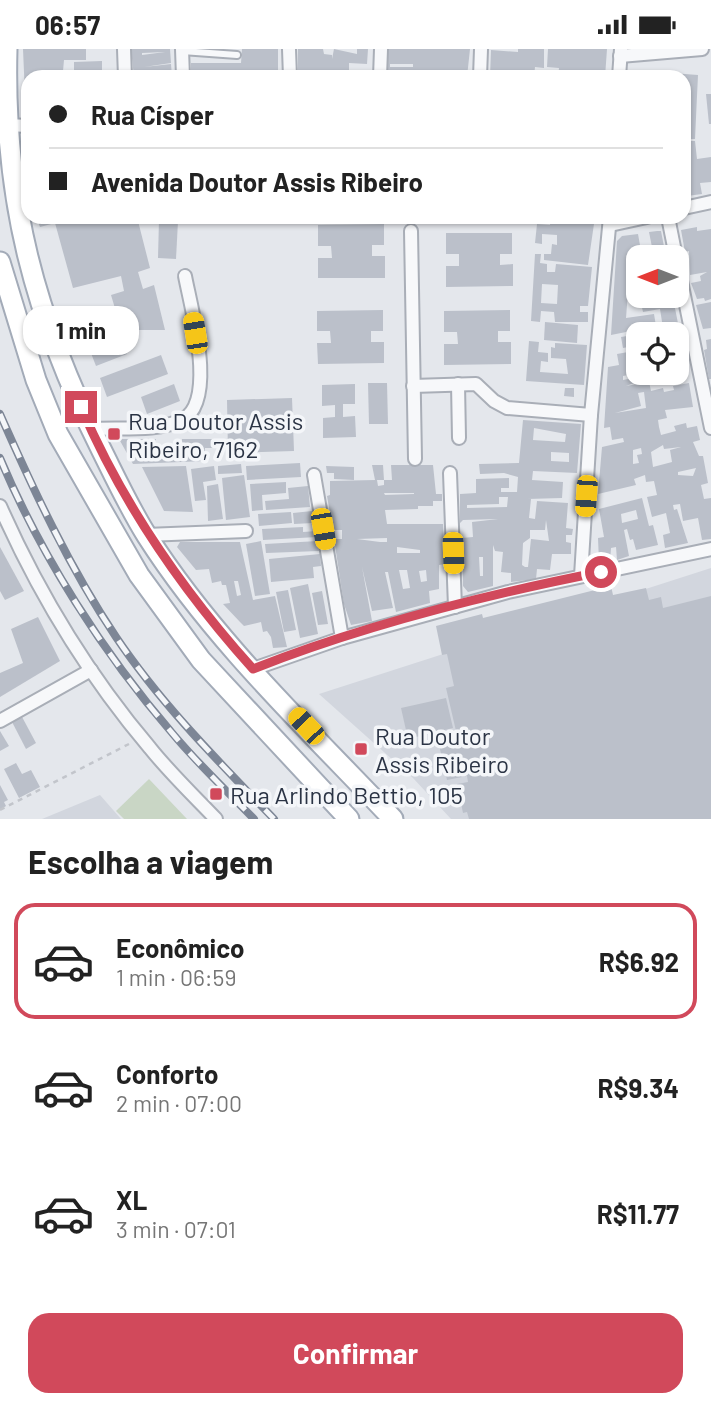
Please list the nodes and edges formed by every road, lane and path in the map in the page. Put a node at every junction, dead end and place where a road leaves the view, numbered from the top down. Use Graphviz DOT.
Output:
graph roads {
  1 [pos="7,49"];
  2 [pos="124,49"];
  3 [pos="289,49"];
  4 [pos="381,49"];
  5 [pos="481,49"];
  6 [pos="702,49"];
  7 [pos="182,50"];
  8 [pos="621,53"];
  9 [pos="237,55"];
  10 [pos="125,70"];
  11 [pos="183,70"];
  12 [pos="290,70"];
  13 [pos="380,70"];
  14 [pos="480,70"];
  15 [pos="7,125"];
  16 [pos="21,126"];
  17 [pos="711,202"];
  18 [pos="691,206"];
  19 [pos="610,224"];
  20 [pos="670,224"];
  21 [pos="411,231"];
  22 [pos="674,245"];
  23 [pos="0,262"];
  24 [pos="184,276"];
  25 [pos="687,308"];
  26 [pos="458,384"];
  27 [pos="413,386"];
  28 [pos="591,415"];
  29 [pos="711,428"];
  30 [pos="90,429"];
  31 [pos="459,438"];
  32 [pos="415,459"];
  33 [pos="450,473"];
  34 [pos="314,475"];
  35 [pos="0,506"];
  36 [pos="246,531"];
  37 [pos="146,535"];
  38 [pos="711,549"];
  39 [pos="581,576"];
  40 [pos="455,607"];
  41 [pos="342,638"];
  42 [pos="253,669"];
  43 [pos="91,670"];
  44 [pos="0,721"];
  45 [pos="142,737"];
  46 [pos="0,810"];
  47 [pos="216,819"];
  48 [pos="349,819"];
  49 [pos="393,819"];
  1 -- 15 [label="main road"];
  2 -- 10 [label="street"];
  3 -- 12 [label="street"];
  4 -- 13 [label="street"];
  5 -- 14 [label="street"];
  6 -- 8 [label="street"];
  7 -- 9 [label="lane"];
  7 -- 11 [label="street"];
  15 -- 16 [label="street"];
  15 -- 30 [label="main road"];
  17 -- 18 [label="street"];
  19 -- 28 [label="street"];
  20 -- 22 [label="street"];
  21 -- 27 [label="street"];
  23 -- 48 [label="main road"];
  24 -- 30 [label="street"];
  25 -- 29 [label="street"];
  26 -- 27 [label="street"];
  26 -- 28 [label="street"];
  26 -- 31 [label="street"];
  27 -- 32 [label="street"];
  28 -- 39 [label="street"];
  30 -- 37 [label="main road"];
  33 -- 40 [label="street"];
  34 -- 41 [label="street"];
  35 -- 43 [label="street"];
  36 -- 37 [label="street"];
  37 -- 42 [label="main road"];
  38 -- 39 [label="street"];
  39 -- 40 [label="street"];
  40 -- 41 [label="street"];
  41 -- 42 [label="street"];
  42 -- 49 [label="main road"];
  43 -- 44 [label="street"];
  43 -- 45 [label="street"];
  45 -- 46 [label="path"];
  45 -- 47 [label="street"];
}
